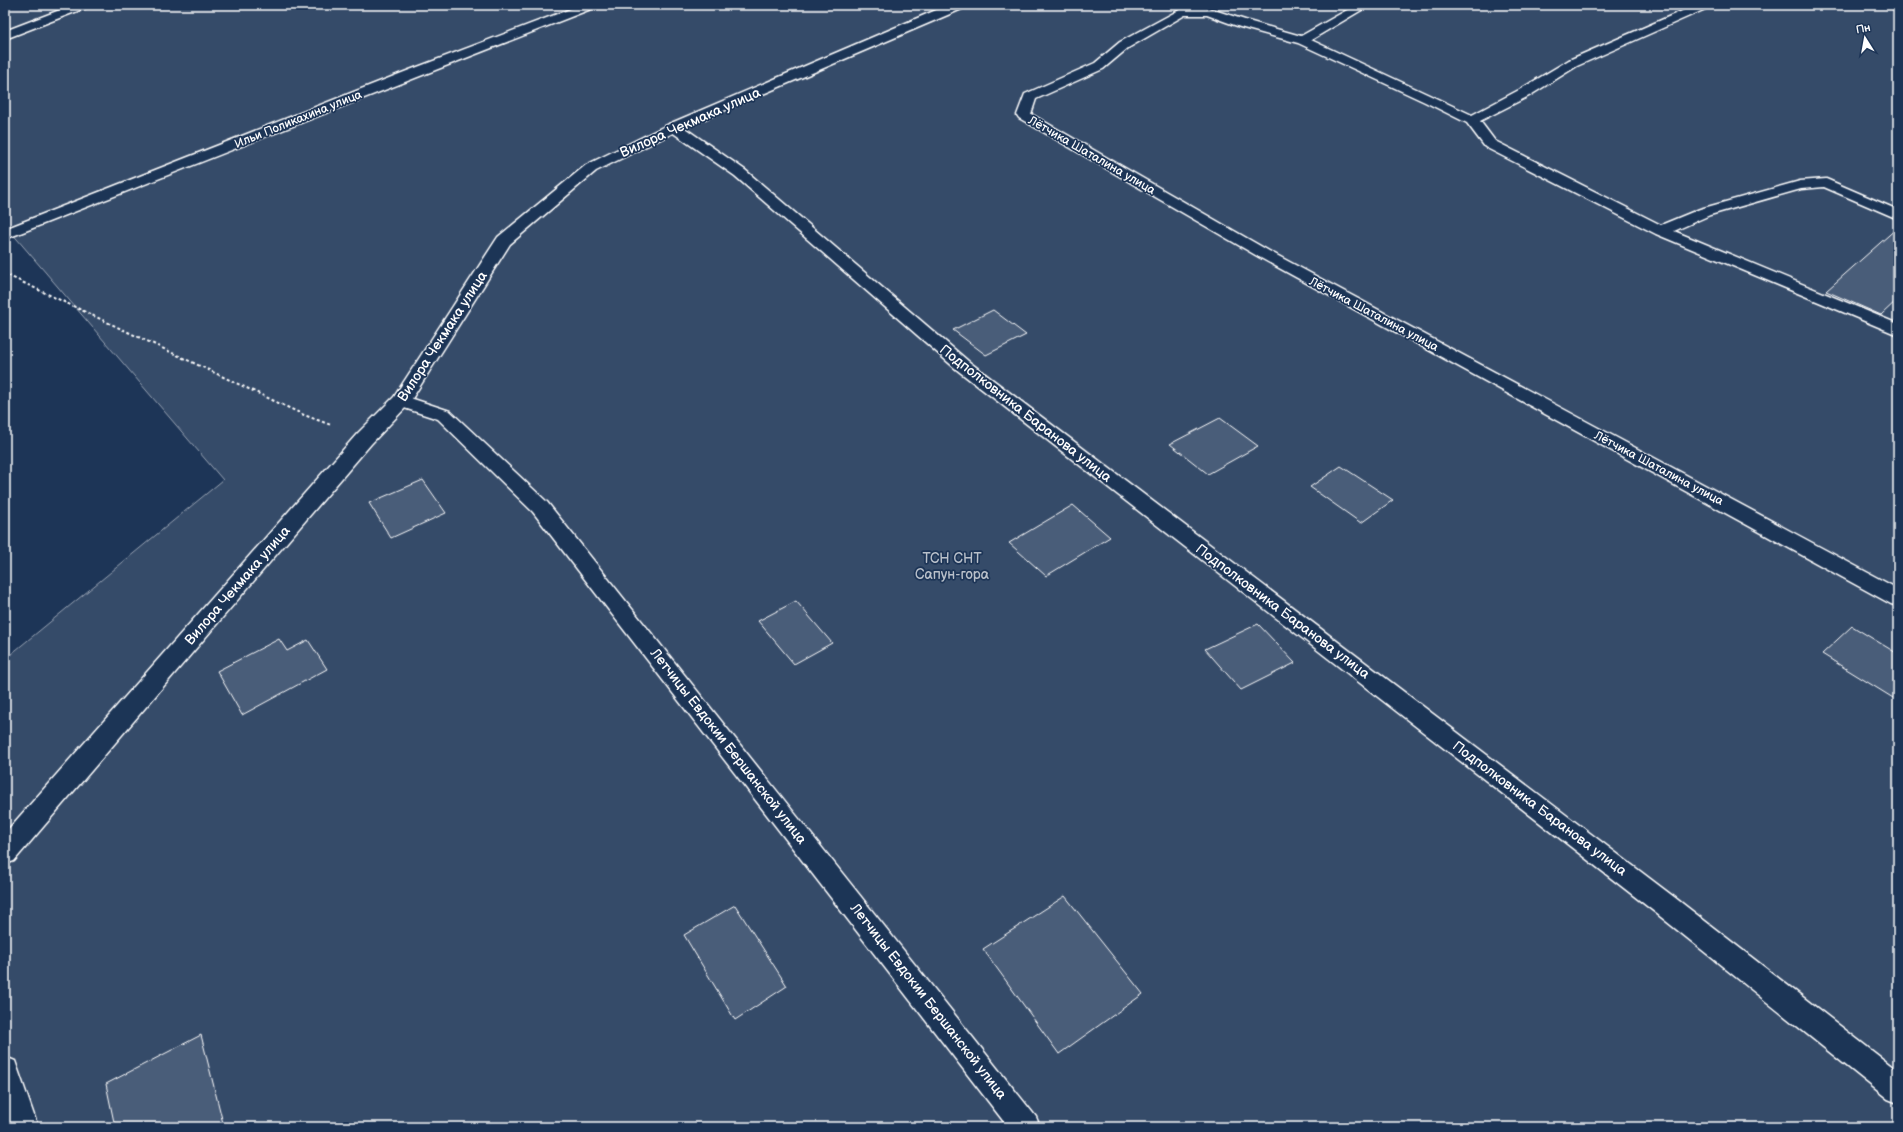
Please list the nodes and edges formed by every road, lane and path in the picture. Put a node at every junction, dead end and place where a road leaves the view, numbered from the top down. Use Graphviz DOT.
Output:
graph roads {
  1 [pos="84,5"];
  2 [pos="592,5"];
  3 [pos="959,5"];
  4 [pos="1364,5"];
  5 [pos="1706,5"];
  6 [pos="5,35"];
  7 [pos="1302,40"];
  8 [pos="1472,120"];
  9 [pos="674,127"];
  10 [pos="1898,215"];
  11 [pos="1660,231"];
  12 [pos="5,234"];
  13 [pos="5,271"];
  14 [pos="1898,330"];
  15 [pos="401,401"];
  16 [pos="364,439"];
  17 [pos="1898,598"];
  18 [pos="5,852"];
  19 [pos="5,1071"];
  20 [pos="1898,1088"];
  21 [pos="24,1127"];
  22 [pos="1026,1127"];
  1 -- 6 [label="lane"];
  2 -- 12 [label="lane, Ильи Поликахина улица"];
  3 -- 9 [label="street, Вилора Чекмака улица"];
  4 -- 7 [label="lane"];
  5 -- 8 [label="lane"];
  7 -- 8 [label="lane, Лётчика Шаталина улица"];
  7 -- 17 [label="lane, Лётчика Шаталина улица"];
  8 -- 11 [label="lane, Лётчика Шаталина улица"];
  9 -- 15 [label="street, Вилора Чекмака улица"];
  9 -- 20 [label="lane, Подполковника Баранова улица"];
  10 -- 11 [label="lane"];
  11 -- 14 [label="lane, Лётчика Шаталина улица"];
  13 -- 16 [label="path"];
  15 -- 16 [label="street, Вилора Чекмака улица"];
  15 -- 22 [label="lane, Летчицы Евдокии Бершанской улица"];
  16 -- 18 [label="street, Вилора Чекмака улица"];
  19 -- 21 [label="lane"];
}
